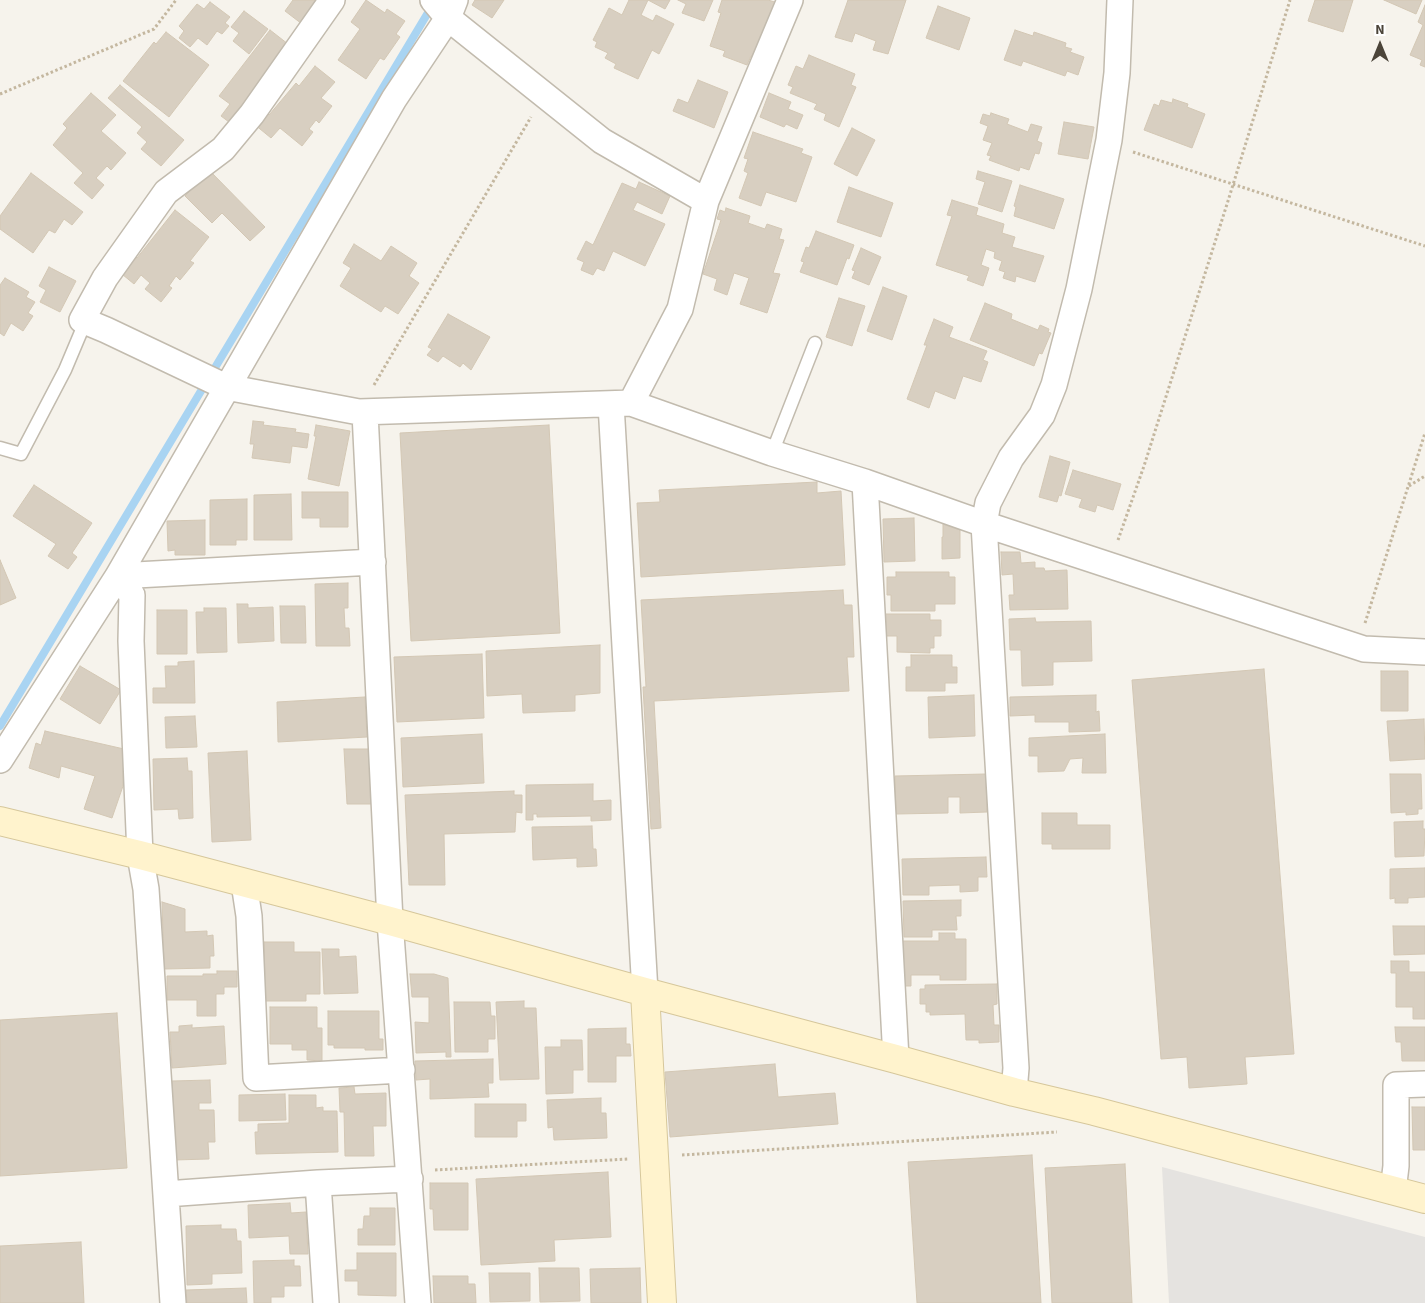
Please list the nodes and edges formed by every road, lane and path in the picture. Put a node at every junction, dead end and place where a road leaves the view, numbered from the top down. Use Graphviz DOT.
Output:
graph roads {
  1 [pos="176,0"];
  2 [pos="332,0"];
  3 [pos="790,0"];
  4 [pos="1120,0"];
  5 [pos="1290,0"];
  6 [pos="445,6"];
  7 [pos="0,94"];
  8 [pos="544,95"];
  9 [pos="1108,144"];
  10 [pos="1234,184"];
  11 [pos="706,201"];
  12 [pos="1425,246"];
  13 [pos="82,320"];
  14 [pos="815,343"];
  15 [pos="226,387"];
  16 [pos="621,404"];
  17 [pos="362,412"];
  18 [pos="1425,433"];
  19 [pos="0,448"];
  20 [pos="772,453"];
  21 [pos="1425,476"];
  22 [pos="865,482"];
  23 [pos="1409,487"];
  24 [pos="984,524"];
  25 [pos="373,562"];
  26 [pos="1110,565"];
  27 [pos="118,576"];
  28 [pos="1358,646"];
  29 [pos="1425,652"];
  30 [pos="0,760"];
  31 [pos="0,821"];
  32 [pos="140,855"];
  33 [pos="244,883"];
  34 [pos="390,921"];
  35 [pos="646,992"];
  36 [pos="896,1058"];
  37 [pos="402,1070"];
  38 [pos="1425,1084"];
  39 [pos="1014,1092"];
  40 [pos="1065,1132"];
  41 [pos="654,1157"];
  42 [pos="410,1175"];
  43 [pos="318,1183"];
  44 [pos="1393,1191"];
  45 [pos="166,1194"];
  46 [pos="1425,1200"];
  47 [pos="173,1303"];
  48 [pos="326,1303"];
  49 [pos="418,1303"];
  50 [pos="662,1303"];
  1 -- 7 [label="path"];
  2 -- 13 [label="street"];
  3 -- 11 [label="street"];
  4 -- 9 [label="street"];
  5 -- 10 [label="path"];
  6 -- 8 [label="street"];
  6 -- 15 [label="street"];
  8 -- 11 [label="street"];
  8 -- 17 [label="path"];
  9 -- 10 [label="path"];
  9 -- 24 [label="street"];
  10 -- 12 [label="path"];
  10 -- 26 [label="path"];
  11 -- 16 [label="street"];
  13 -- 15 [label="street"];
  13 -- 19 [label="lane"];
  14 -- 20 [label="lane"];
  15 -- 17 [label="street"];
  15 -- 27 [label="street"];
  16 -- 17 [label="street"];
  16 -- 20 [label="street"];
  16 -- 35 [label="street"];
  17 -- 25 [label="street"];
  18 -- 23 [label="path"];
  20 -- 22 [label="street"];
  21 -- 23 [label="path"];
  22 -- 24 [label="street"];
  22 -- 36 [label="street"];
  23 -- 28 [label="path"];
  24 -- 26 [label="street"];
  24 -- 39 [label="street"];
  25 -- 27 [label="street"];
  25 -- 34 [label="street"];
  26 -- 28 [label="street"];
  27 -- 30 [label="street"];
  27 -- 32 [label="street"];
  28 -- 29 [label="street"];
  31 -- 32 [label="street"];
  32 -- 33 [label="street"];
  32 -- 45 [label="street"];
  33 -- 34 [label="street"];
  33 -- 37 [label="street"];
  34 -- 35 [label="street"];
  34 -- 37 [label="street"];
  35 -- 36 [label="street"];
  35 -- 41 [label="street"];
  36 -- 39 [label="street"];
  37 -- 42 [label="street"];
  38 -- 44 [label="street"];
  39 -- 44 [label="street"];
  40 -- 41 [label="path"];
  41 -- 42 [label="path"];
  41 -- 50 [label="street"];
  42 -- 43 [label="street"];
  42 -- 49 [label="street"];
  43 -- 45 [label="street"];
  43 -- 48 [label="street"];
  44 -- 46 [label="street"];
  45 -- 47 [label="street"];
}
